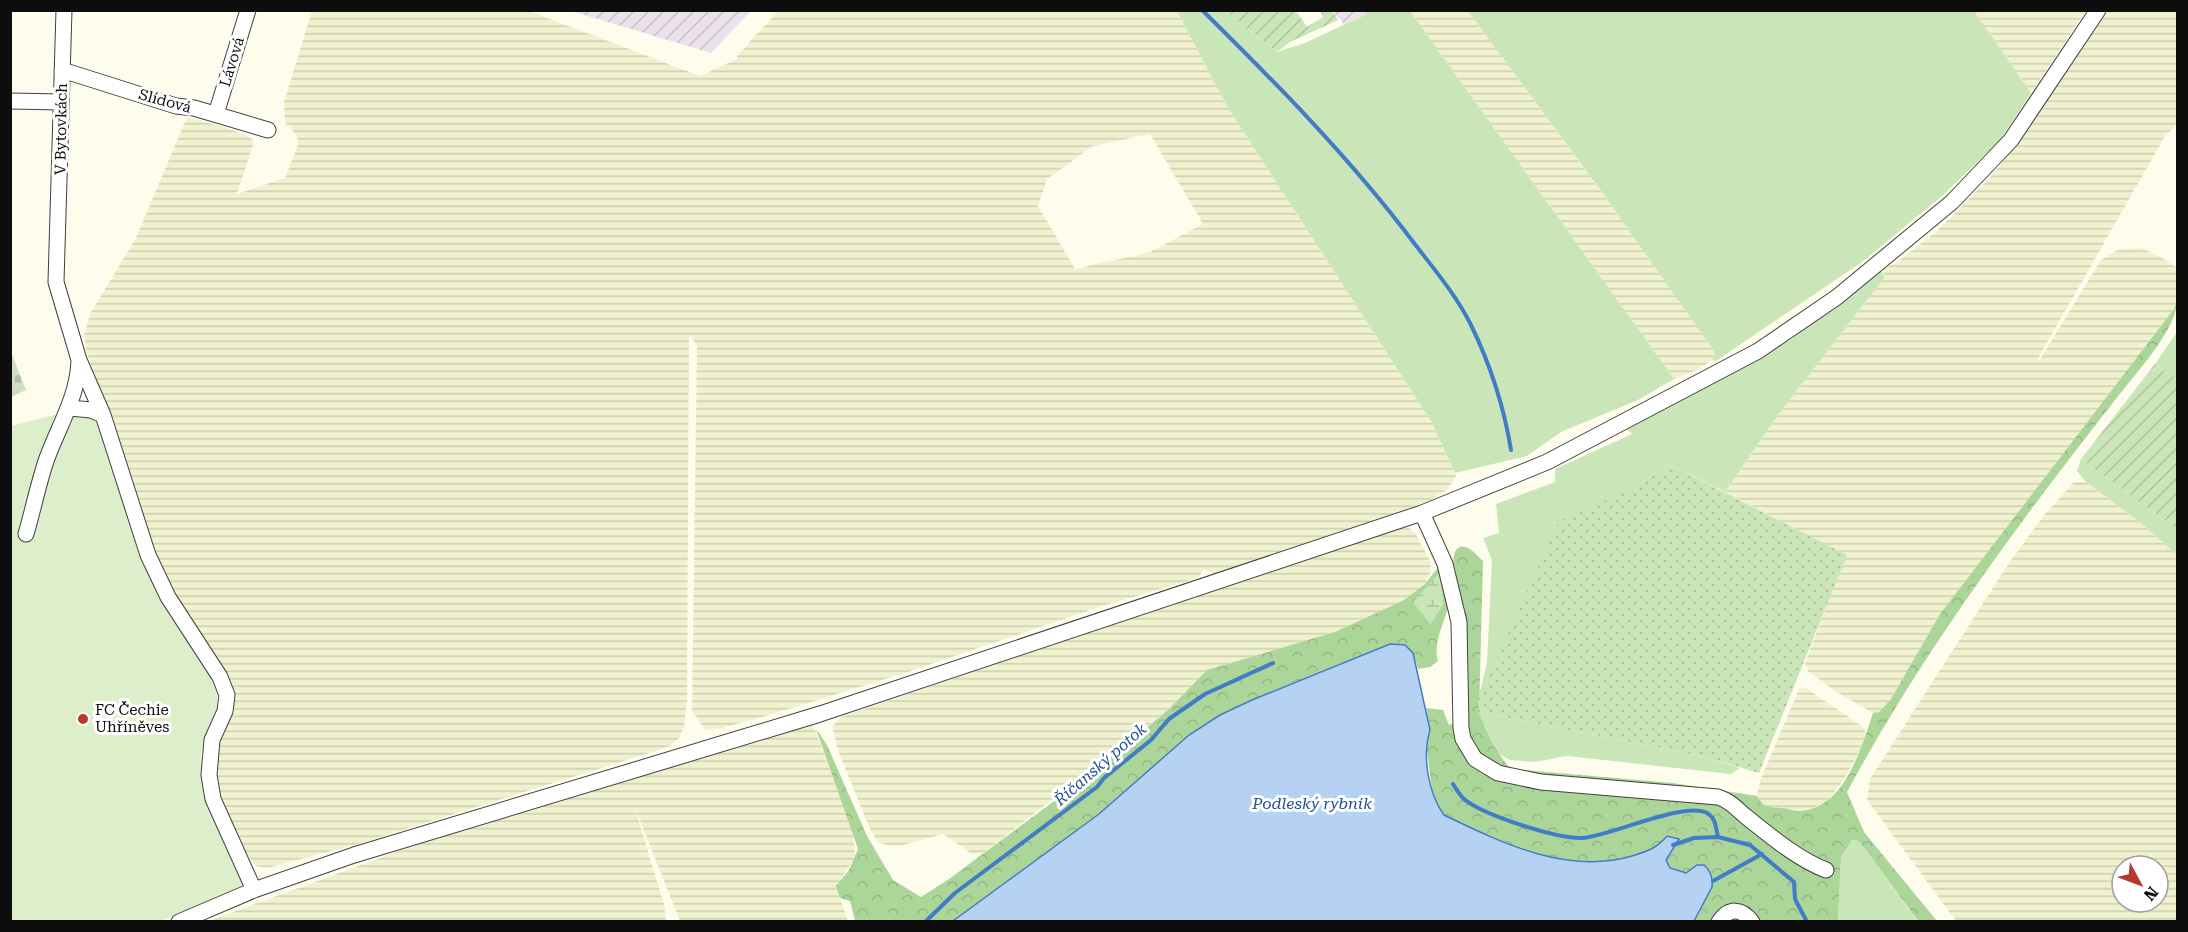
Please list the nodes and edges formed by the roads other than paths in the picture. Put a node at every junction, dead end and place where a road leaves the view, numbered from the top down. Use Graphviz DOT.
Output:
graph roads {
  1 [pos="64,10"];
  2 [pos="248,10"];
  3 [pos="2098,10"];
  4 [pos="62,70"];
  5 [pos="10,101"];
  6 [pos="61,102"];
  7 [pos="216,114"];
  8 [pos="268,130"];
  9 [pos="79,360"];
  10 [pos="70,408"];
  11 [pos="103,415"];
  12 [pos="1422,513"];
  13 [pos="26,534"];
  14 [pos="1826,870"];
  15 [pos="254,890"];
  16 [pos="1723,917"];
  17 [pos="179,921"];
  18 [pos="1752,921"];
  1 -- 4 [label="street, V Bytovkách"];
  2 -- 7 [label="street, Lávová"];
  3 -- 12 [label="street"];
  4 -- 6 [label="street, V Bytovkách"];
  4 -- 7 [label="street, Slídová"];
  5 -- 6 [label="street"];
  6 -- 9 [label="street, V Bytovkách"];
  7 -- 8 [label="street, Slídová"];
  9 -- 10 [label="street"];
  9 -- 11 [label="street, V Bytovkách"];
  10 -- 11 [label="street"];
  10 -- 13 [label="street"];
  11 -- 15 [label="street, V Bytovkách"];
  12 -- 14 [label="street"];
  12 -- 15 [label="street"];
  15 -- 17 [label="street"];
  16 -- 18 [label="street"];
}
